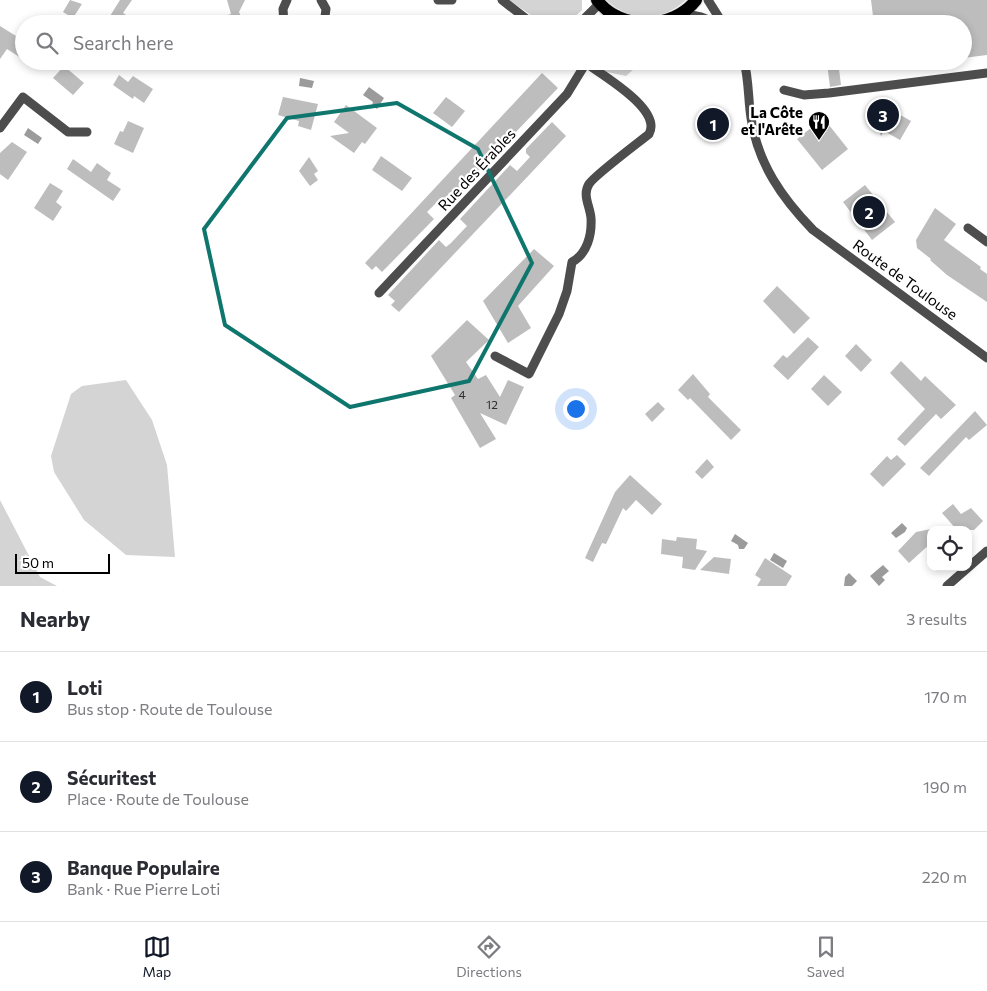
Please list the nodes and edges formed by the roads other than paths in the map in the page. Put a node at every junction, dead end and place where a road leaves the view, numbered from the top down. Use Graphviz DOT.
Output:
graph roads {
  1 [pos="287,0"];
  2 [pos="438,0"];
  3 [pos="452,0"];
  4 [pos="502,0"];
  5 [pos="696,0"];
  6 [pos="708,0"];
  7 [pos="324,1"];
  8 [pos="598,2"];
  9 [pos="681,13"];
  10 [pos="283,15"];
  11 [pos="327,15"];
  12 [pos="521,15"];
  13 [pos="587,15"];
  14 [pos="614,15"];
  15 [pos="677,15"];
  16 [pos="695,15"];
  17 [pos="717,15"];
  18 [pos="580,70"];
  19 [pos="595,70"];
  20 [pos="746,70"];
  21 [pos="987,73"];
  22 [pos="784,90"];
  23 [pos="0,128"];
  24 [pos="87,132"];
  25 [pos="968,228"];
  26 [pos="987,242"];
  27 [pos="379,293"];
  28 [pos="495,356"];
  29 [pos="987,358"];
  30 [pos="987,551"];
  31 [pos="947,586"];
  1 -- 10 [label="street"];
  2 -- 3 [label="street"];
  4 -- 12 [label="street"];
  5 -- 9 [label="main road"];
  6 -- 17 [label="street"];
  7 -- 11 [label="street"];
  8 -- 13 [label="street"];
  8 -- 14 [label="main road"];
  9 -- 15 [label="main road"];
  9 -- 16 [label="street"];
  18 -- 27 [label="street, Rue des Érables"];
  19 -- 28 [label="street"];
  20 -- 29 [label="street, Route de Toulouse"];
  21 -- 22 [label="street"];
  23 -- 24 [label="street"];
  25 -- 26 [label="street"];
  30 -- 31 [label="street"];
}
